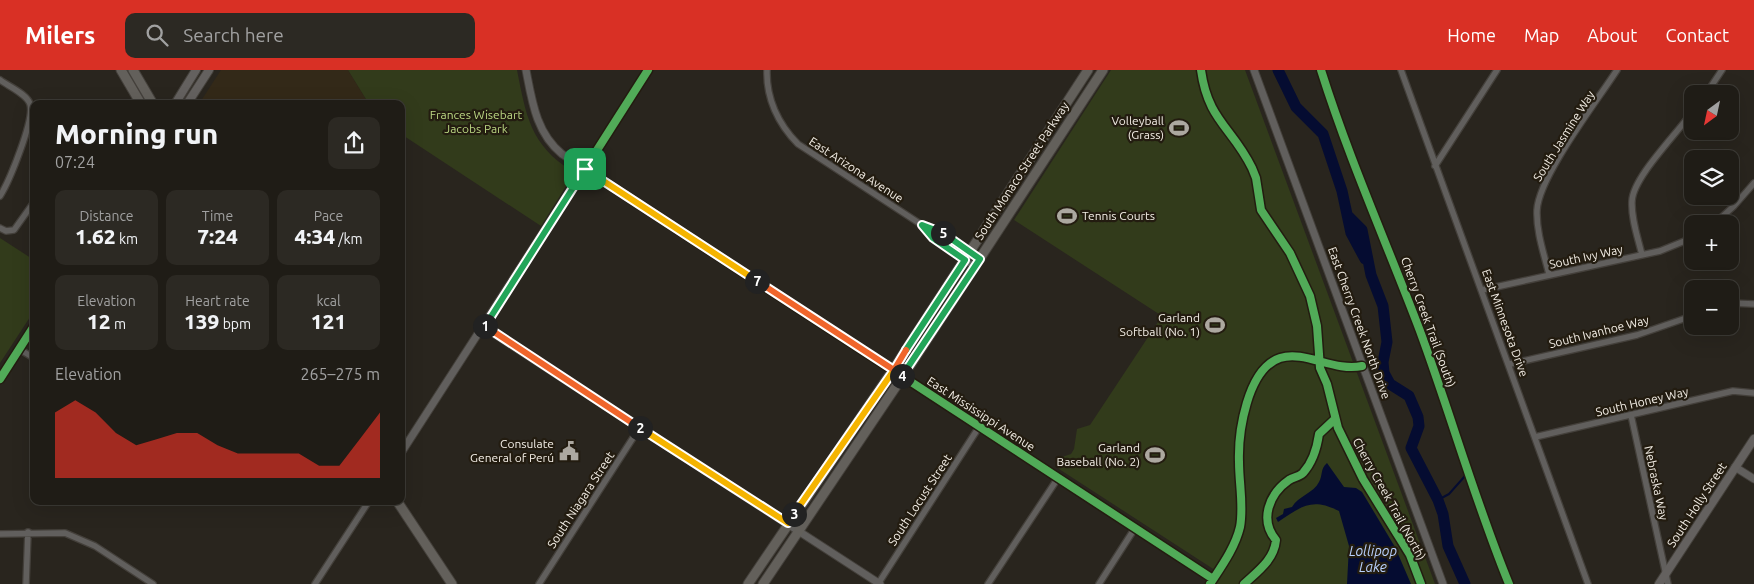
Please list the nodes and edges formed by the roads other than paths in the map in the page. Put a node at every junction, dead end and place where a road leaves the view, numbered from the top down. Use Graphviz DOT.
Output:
graph roads {
  1 [pos="121,70"];
  2 [pos="133,70"];
  3 [pos="196,70"];
  4 [pos="209,70"];
  5 [pos="526,70"];
  6 [pos="648,70"];
  7 [pos="767,70"];
  8 [pos="1088,70"];
  9 [pos="1103,70"];
  10 [pos="1254,70"];
  11 [pos="1401,70"];
  12 [pos="1497,70"];
  13 [pos="1617,70"];
  14 [pos="1722,70"];
  15 [pos="0,80"];
  16 [pos="1712,85"];
  17 [pos="139,100"];
  18 [pos="151,100"];
  19 [pos="177,100"];
  20 [pos="190,100"];
  21 [pos="30,107"];
  22 [pos="30,114"];
  23 [pos="1684,122"];
  24 [pos="1435,166"];
  25 [pos="585,169"];
  26 [pos="1754,183"];
  27 [pos="0,196"];
  28 [pos="30,208"];
  29 [pos="1724,215"];
  30 [pos="922,225"];
  31 [pos="0,228"];
  32 [pos="1684,242"];
  33 [pos="971,251"];
  34 [pos="1642,255"];
  35 [pos="965,260"];
  36 [pos="977,263"];
  37 [pos="1549,274"];
  38 [pos="1482,290"];
  39 [pos="1739,303"];
  40 [pos="1754,304"];
  41 [pos="1684,319"];
  42 [pos="484,327"];
  43 [pos="30,332"];
  44 [pos="19,349"];
  45 [pos="30,356"];
  46 [pos="1510,364"];
  47 [pos="1362,366"];
  48 [pos="894,370"];
  49 [pos="903,376"];
  50 [pos="0,379"];
  51 [pos="1754,393"];
  52 [pos="1631,415"];
  53 [pos="979,427"];
  54 [pos="640,428"];
  55 [pos="1535,437"];
  56 [pos="1754,439"];
  57 [pos="405,447"];
  58 [pos="1735,467"];
  59 [pos="1058,478"];
  60 [pos="1754,479"];
  61 [pos="366,505"];
  62 [pos="400,505"];
  63 [pos="788,523"];
  64 [pos="1135,528"];
  65 [pos="798,530"];
  66 [pos="28,532"];
  67 [pos="0,534"];
  68 [pos="1666,573"];
  69 [pos="1211,581"];
  70 [pos="26,584"];
  71 [pos="153,584"];
  72 [pos="315,584"];
  73 [pos="452,584"];
  74 [pos="539,584"];
  75 [pos="748,584"];
  76 [pos="762,584"];
  77 [pos="879,584"];
  78 [pos="988,584"];
  79 [pos="1099,584"];
  80 [pos="1443,584"];
  81 [pos="1588,584"];
  82 [pos="1658,584"];
  83 [pos="1668,584"];
  1 -- 17 [label="main road"];
  2 -- 18 [label="main road"];
  3 -- 19 [label="main road"];
  4 -- 20 [label="main road"];
  5 -- 25 [label="street, East Mississippi Avenue"];
  6 -- 25 [label="street"];
  7 -- 30 [label="street, East Arizona Avenue"];
  8 -- 33 [label="main road, South Monaco Street Parkway"];
  9 -- 36 [label="main road, South Monaco Street Parkway"];
  10 -- 47 [label="street, East Cherry Creek North Drive"];
  11 -- 24 [label="street, East Minnesota Drive"];
  12 -- 24 [label="street"];
  13 -- 37 [label="street, South Jasmine Way"];
  14 -- 16 [label="street"];
  15 -- 21 [label="street"];
  22 -- 27 [label="street"];
  23 -- 34 [label="street"];
  24 -- 38 [label="street, East Minnesota Drive"];
  25 -- 42 [label="street"];
  25 -- 48 [label="street, East Mississippi Avenue"];
  26 -- 29 [label="street"];
  28 -- 31 [label="street"];
  30 -- 33 [label="street, East Arizona Avenue"];
  30 -- 35 [label="street, East Arizona Avenue"];
  32 -- 34 [label="street, South Ivy Way"];
  33 -- 35 [label="main road, South Monaco Street Parkway"];
  33 -- 36 [label="street, East Arizona Avenue"];
  34 -- 37 [label="street, South Ivy Way"];
  35 -- 36 [label="street, East Arizona Avenue"];
  35 -- 48 [label="main road, South Monaco Street Parkway"];
  36 -- 49 [label="main road, South Monaco Street Parkway"];
  37 -- 38 [label="street, South Ivy Way"];
  38 -- 46 [label="street, East Minnesota Drive"];
  39 -- 40 [label="street"];
  41 -- 46 [label="street, South Ivanhoe Way"];
  42 -- 54 [label="street"];
  42 -- 57 [label="street"];
  43 -- 44 [label="main road"];
  44 -- 45 [label="street"];
  44 -- 50 [label="main road"];
  46 -- 55 [label="street, East Minnesota Drive"];
  47 -- 69 [label="street"];
  47 -- 80 [label="street, East Cherry Creek North Drive"];
  48 -- 49 [label="street, East Mississippi Avenue"];
  48 -- 63 [label="main road, South Monaco Street Parkway"];
  49 -- 53 [label="street, East Mississippi Avenue"];
  49 -- 65 [label="main road, South Monaco Street Parkway"];
  51 -- 52 [label="street, South Honey Way"];
  52 -- 55 [label="street, South Honey Way"];
  52 -- 68 [label="street, Nebraska Way"];
  53 -- 59 [label="street, East Mississippi Avenue"];
  53 -- 77 [label="street, South Locust Street"];
  54 -- 63 [label="street"];
  54 -- 74 [label="street, South Niagara Street"];
  55 -- 81 [label="street, East Minnesota Drive"];
  56 -- 58 [label="main road, South Holly Street"];
  58 -- 60 [label="street"];
  58 -- 68 [label="main road, South Holly Street"];
  59 -- 64 [label="street, East Mississippi Avenue"];
  59 -- 78 [label="street"];
  61 -- 72 [label="street"];
  62 -- 73 [label="main road"];
  63 -- 65 [label="street"];
  63 -- 75 [label="main road, South Monaco Street Parkway"];
  64 -- 69 [label="street, East Mississippi Avenue"];
  64 -- 79 [label="street"];
  65 -- 76 [label="main road, South Monaco Street Parkway"];
  65 -- 77 [label="street"];
  66 -- 67 [label="street"];
  66 -- 70 [label="street"];
  66 -- 71 [label="street"];
  68 -- 82 [label="main road, South Holly Street"];
  68 -- 83 [label="street, Nebraska Way"];
}
